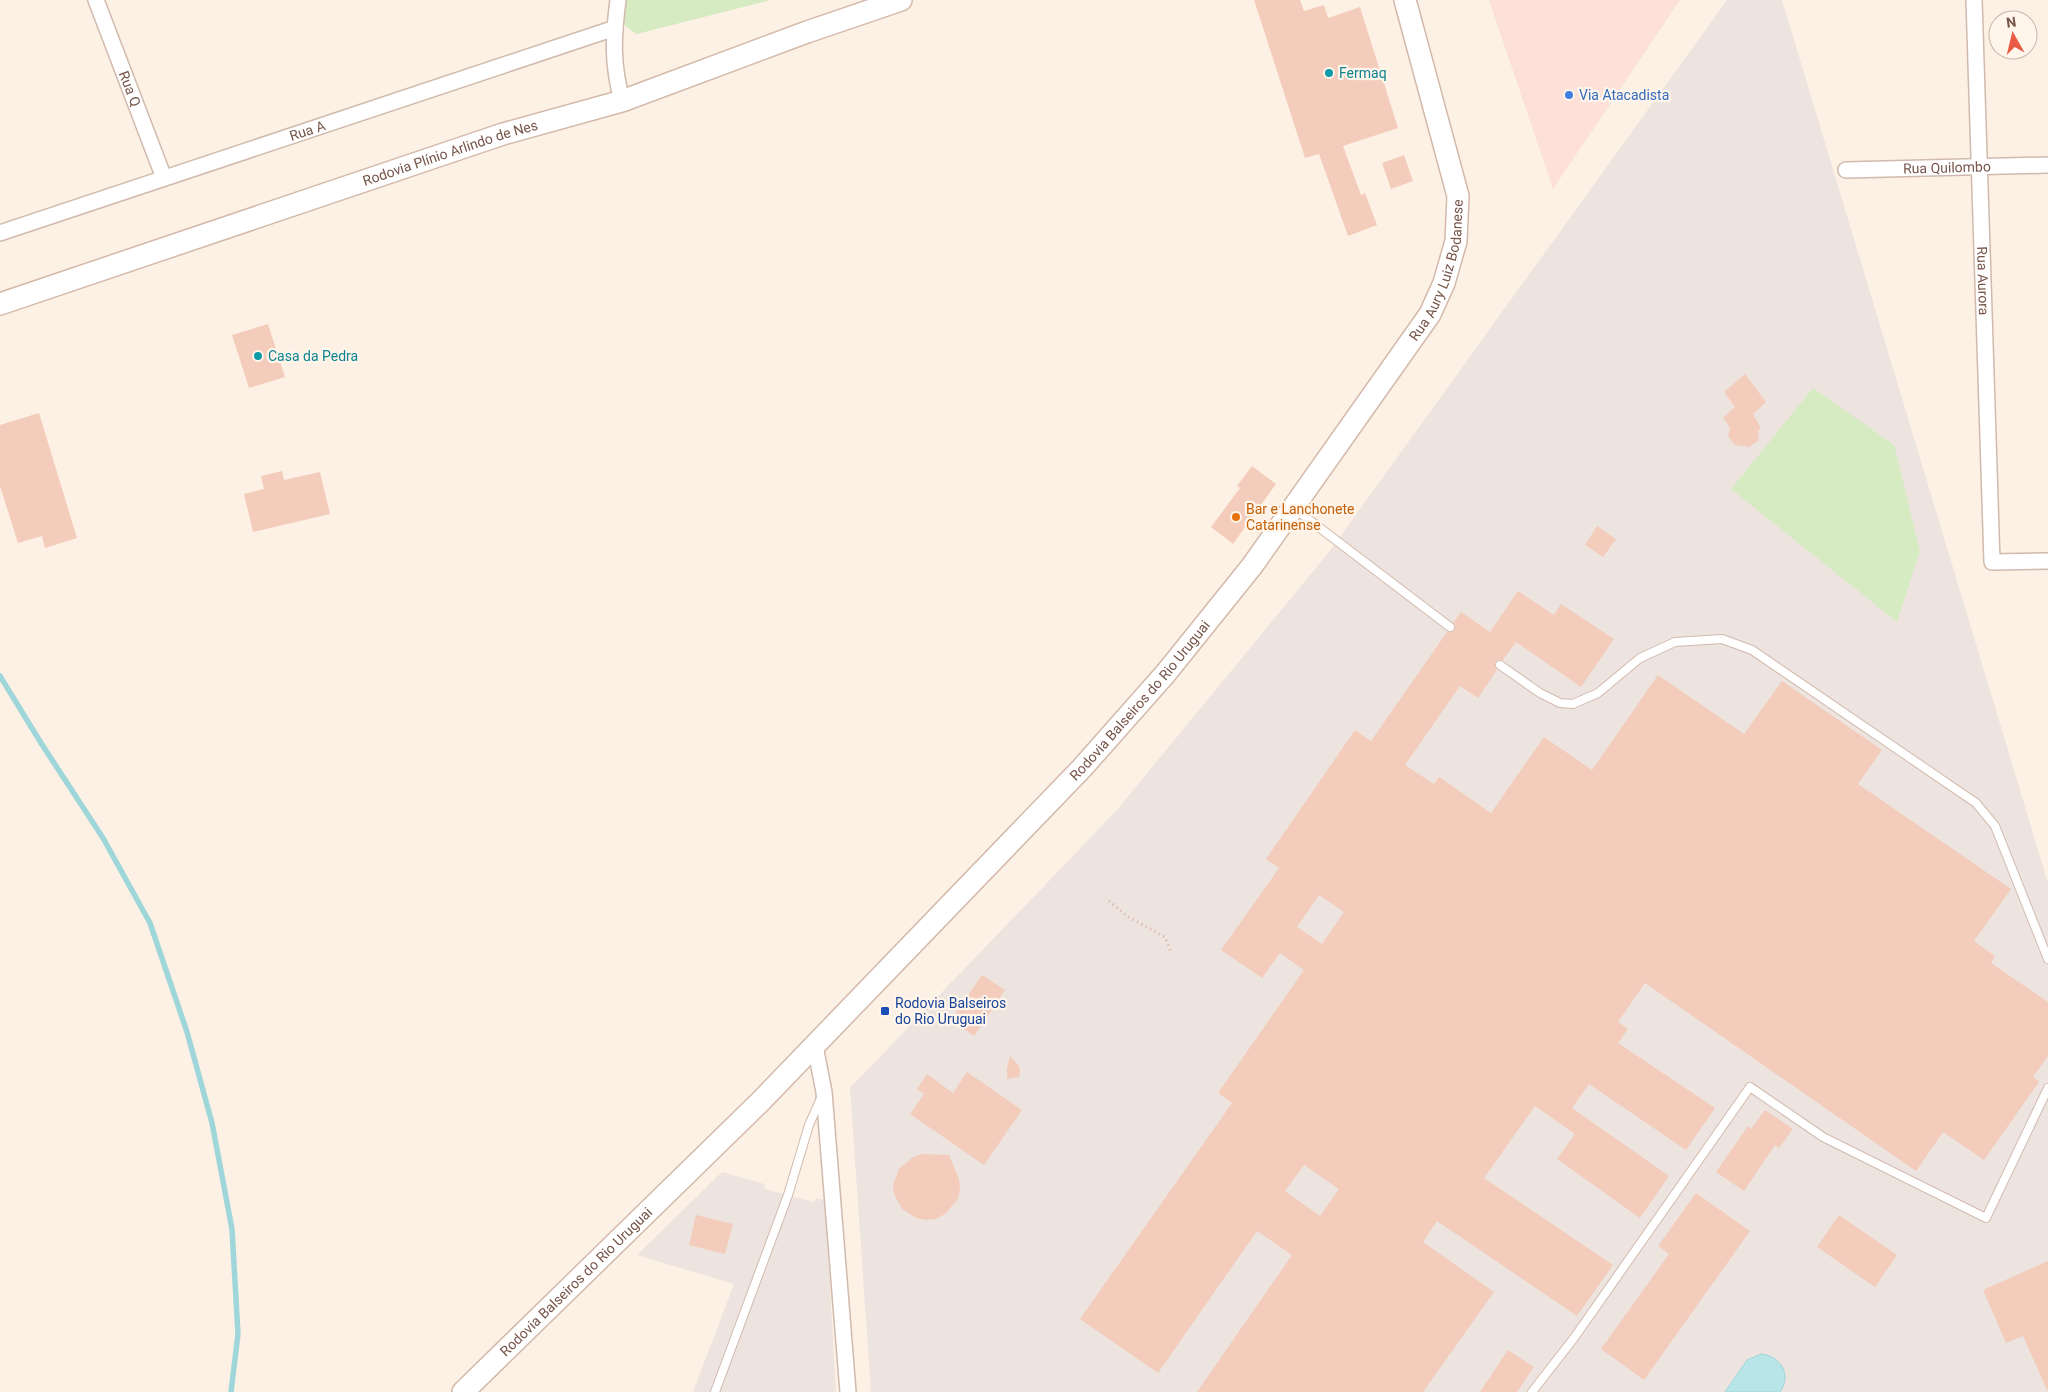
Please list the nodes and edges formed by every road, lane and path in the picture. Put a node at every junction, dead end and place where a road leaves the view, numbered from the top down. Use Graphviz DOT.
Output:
graph roads {
  1 [pos="96,0"];
  2 [pos="618,0"];
  3 [pos="901,0"];
  4 [pos="1405,0"];
  5 [pos="1974,0"];
  6 [pos="615,28"];
  7 [pos="622,101"];
  8 [pos="2048,165"];
  9 [pos="1979,167"];
  10 [pos="1846,170"];
  11 [pos="164,178"];
  12 [pos="0,233"];
  13 [pos="0,304"];
  14 [pos="1294,508"];
  15 [pos="2048,561"];
  16 [pos="1450,627"];
  17 [pos="1500,665"];
  18 [pos="1110,901"];
  19 [pos="1171,952"];
  20 [pos="2048,959"];
  21 [pos="814,1046"];
  22 [pos="2048,1088"];
  23 [pos="824,1092"];
  24 [pos="463,1392"];
  25 [pos="715,1392"];
  26 [pos="848,1392"];
  27 [pos="1532,1392"];
  1 -- 11 [label="street, Rua Q"];
  2 -- 6 [label="street"];
  3 -- 7 [label="main road, Rodovia Plínio Arlindo de Nes"];
  4 -- 14 [label="main road, Rua Aury Luiz Bodanese"];
  5 -- 9 [label="street, Rua Aurora"];
  6 -- 7 [label="street"];
  6 -- 11 [label="street, Rua A"];
  7 -- 13 [label="main road, Rodovia Plínio Arlindo de Nes"];
  8 -- 9 [label="street, Rua Quilombo"];
  9 -- 10 [label="street, Rua Quilombo"];
  9 -- 15 [label="street, Rua Aurora"];
  11 -- 12 [label="street, Rua A"];
  14 -- 16 [label="lane"];
  14 -- 21 [label="main road, Rodovia Balseiros do Rio Uruguai"];
  17 -- 20 [label="lane"];
  18 -- 19 [label="path"];
  21 -- 23 [label="street"];
  21 -- 24 [label="main road, Rodovia Balseiros do Rio Uruguai"];
  22 -- 27 [label="lane"];
  23 -- 25 [label="lane"];
  23 -- 26 [label="street"];
}
